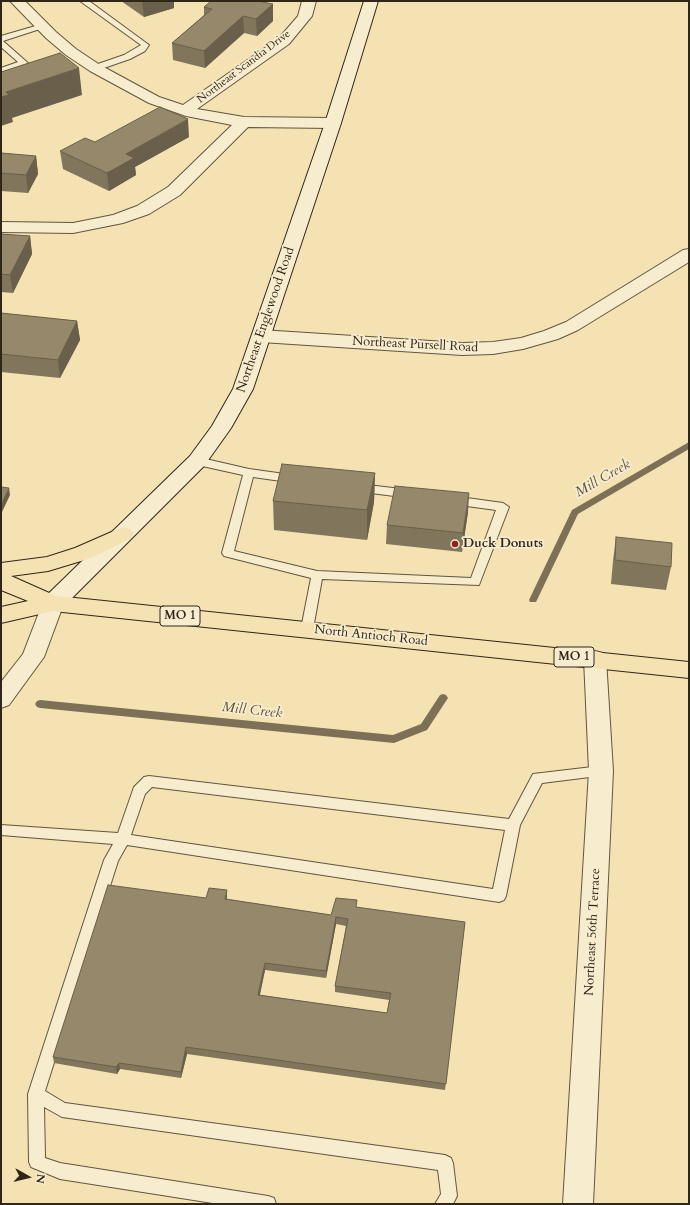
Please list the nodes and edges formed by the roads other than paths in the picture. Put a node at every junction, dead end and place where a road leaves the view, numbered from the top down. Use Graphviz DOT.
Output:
graph roads {
  1 [pos="17,1"];
  2 [pos="84,1"];
  3 [pos="309,1"];
  4 [pos="371,1"];
  5 [pos="42,27"];
  6 [pos="1,39"];
  7 [pos="1,43"];
  8 [pos="95,68"];
  9 [pos="1,71"];
  10 [pos="186,110"];
  11 [pos="244,122"];
  12 [pos="333,124"];
  13 [pos="1,227"];
  14 [pos="689,254"];
  15 [pos="262,336"];
  16 [pos="197,461"];
  17 [pos="249,473"];
  18 [pos="303,480"];
  19 [pos="349,486"];
  20 [pos="418,495"];
  21 [pos="441,498"];
  22 [pos="123,534"];
  23 [pos="1,570"];
  24 [pos="317,575"];
  25 [pos="1,582"];
  26 [pos="53,603"];
  27 [pos="1,615"];
  28 [pos="307,629"];
  29 [pos="595,659"];
  30 [pos="689,670"];
  31 [pos="1,699"];
  32 [pos="601,771"];
  33 [pos="513,825"];
  34 [pos="1,830"];
  35 [pos="124,839"];
  36 [pos="36,1094"];
  37 [pos="268,1204"];
  38 [pos="443,1204"];
  39 [pos="578,1204"];
  1 -- 5 [label="street"];
  2 -- 8 [label="lane"];
  3 -- 10 [label="street, Northeast Scandia Drive"];
  4 -- 12 [label="street, Northeast Englewood Road"];
  5 -- 6 [label="lane"];
  5 -- 8 [label="street"];
  7 -- 9 [label="lane"];
  8 -- 10 [label="street"];
  10 -- 11 [label="street"];
  11 -- 12 [label="street"];
  11 -- 13 [label="street"];
  12 -- 15 [label="street, Northeast Englewood Road"];
  14 -- 15 [label="street, Northeast Pursell Road"];
  15 -- 16 [label="street, Northeast Englewood Road"];
  16 -- 17 [label="lane"];
  16 -- 22 [label="street, Northeast Englewood Road"];
  17 -- 18 [label="lane"];
  17 -- 24 [label="lane"];
  19 -- 20 [label="lane"];
  21 -- 24 [label="lane"];
  22 -- 23 [label="main road"];
  22 -- 26 [label="street, Northeast Englewood Road"];
  24 -- 28 [label="lane"];
  25 -- 26 [label="main road, North Antioch Road / MO 1"];
  26 -- 27 [label="main road, North Antioch Road / MO 1"];
  26 -- 28 [label="main road, North Antioch Road / MO 1"];
  26 -- 31 [label="street"];
  28 -- 29 [label="main road, North Antioch Road / MO 1"];
  29 -- 30 [label="main road, North Antioch Road / MO 1"];
  29 -- 32 [label="street, Northeast 56th Terrace"];
  32 -- 33 [label="lane"];
  32 -- 39 [label="street, Northeast 56th Terrace"];
  33 -- 35 [label="lane"];
  33 -- 35 [label="lane"];
  34 -- 35 [label="lane"];
  35 -- 36 [label="lane"];
  36 -- 37 [label="lane"];
  36 -- 38 [label="lane"];
}
